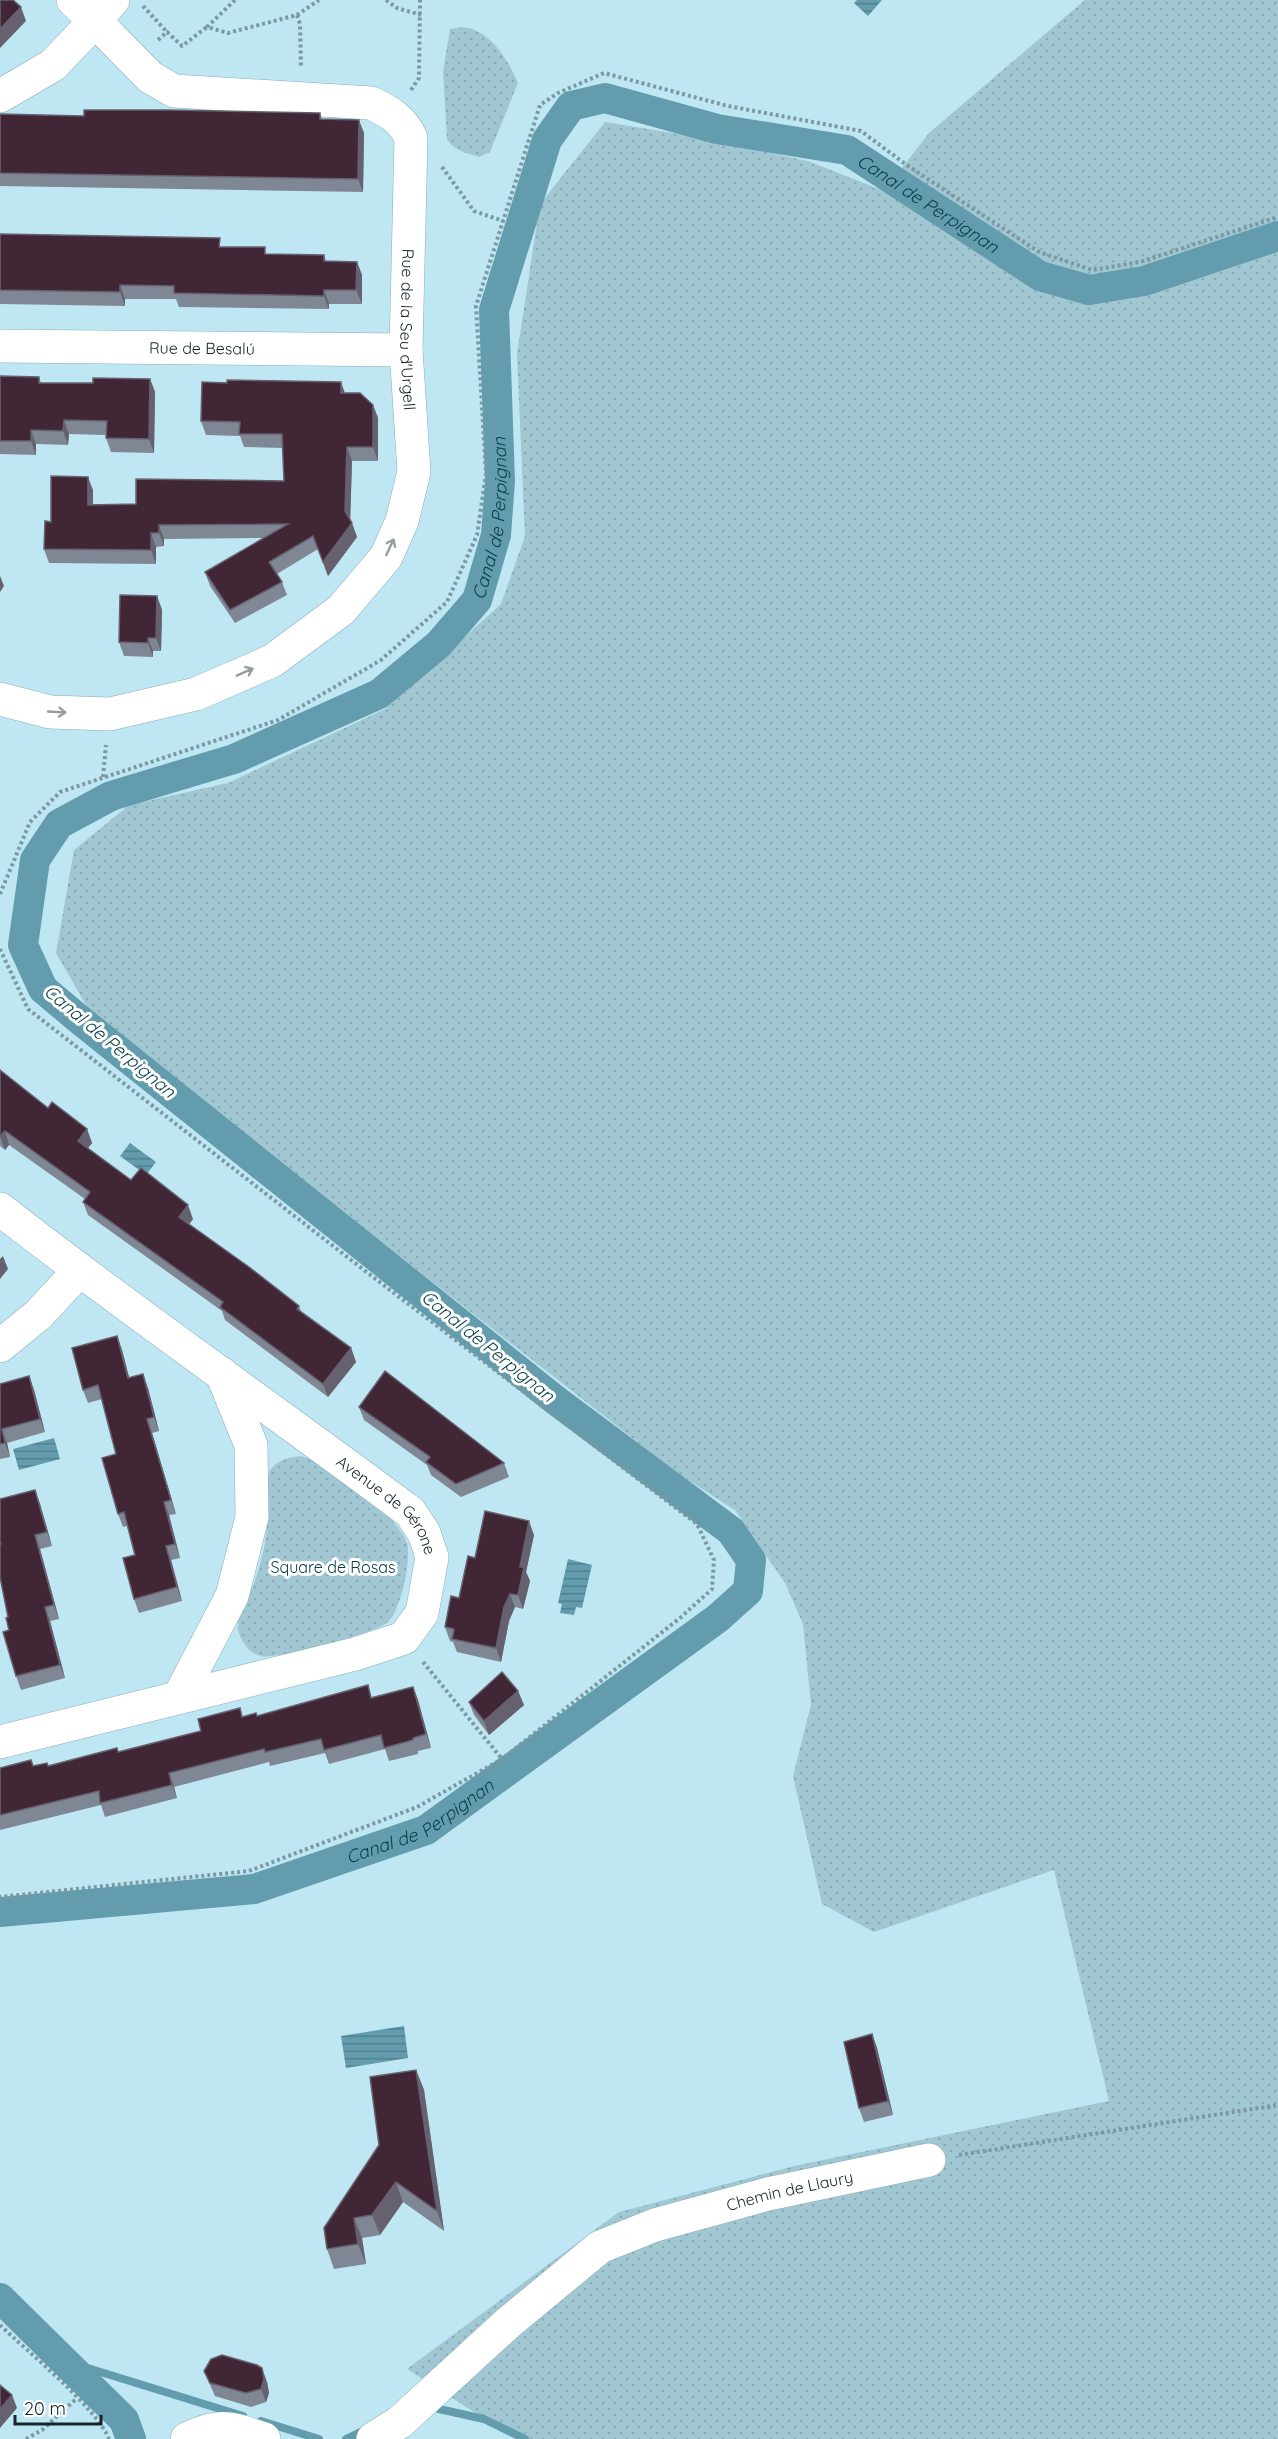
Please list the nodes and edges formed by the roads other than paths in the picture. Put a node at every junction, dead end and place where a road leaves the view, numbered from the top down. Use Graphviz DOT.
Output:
graph roads {
  1 [pos="93,7"];
  2 [pos="0,96"];
  3 [pos="0,346"];
  4 [pos="406,350"];
  5 [pos="0,699"];
  6 [pos="0,1209"];
  7 [pos="79,1271"];
  8 [pos="0,1346"];
  9 [pos="222,1374"];
  10 [pos="178,1697"];
  11 [pos="0,1742"];
  12 [pos="929,2160"];
  13 [pos="187,2439"];
  14 [pos="264,2439"];
  15 [pos="373,2439"];
  1 -- 2 [label="street"];
  1 -- 4 [label="street, Rue de la Seu d'Urgell"];
  3 -- 4 [label="street, Rue de Besalú"];
  5 -- 4 [label="street, Rue de la Seu d'Urgell, one-way"];
  6 -- 7 [label="street, Avenue de Gérone"];
  7 -- 8 [label="street"];
  7 -- 9 [label="street, Avenue de Gérone"];
  9 -- 10 [label="street"];
  9 -- 10 [label="street, Avenue de Gérone"];
  10 -- 11 [label="street"];
  12 -- 15 [label="street, Chemin de Llaury"];
  13 -- 14 [label="street"];
}
